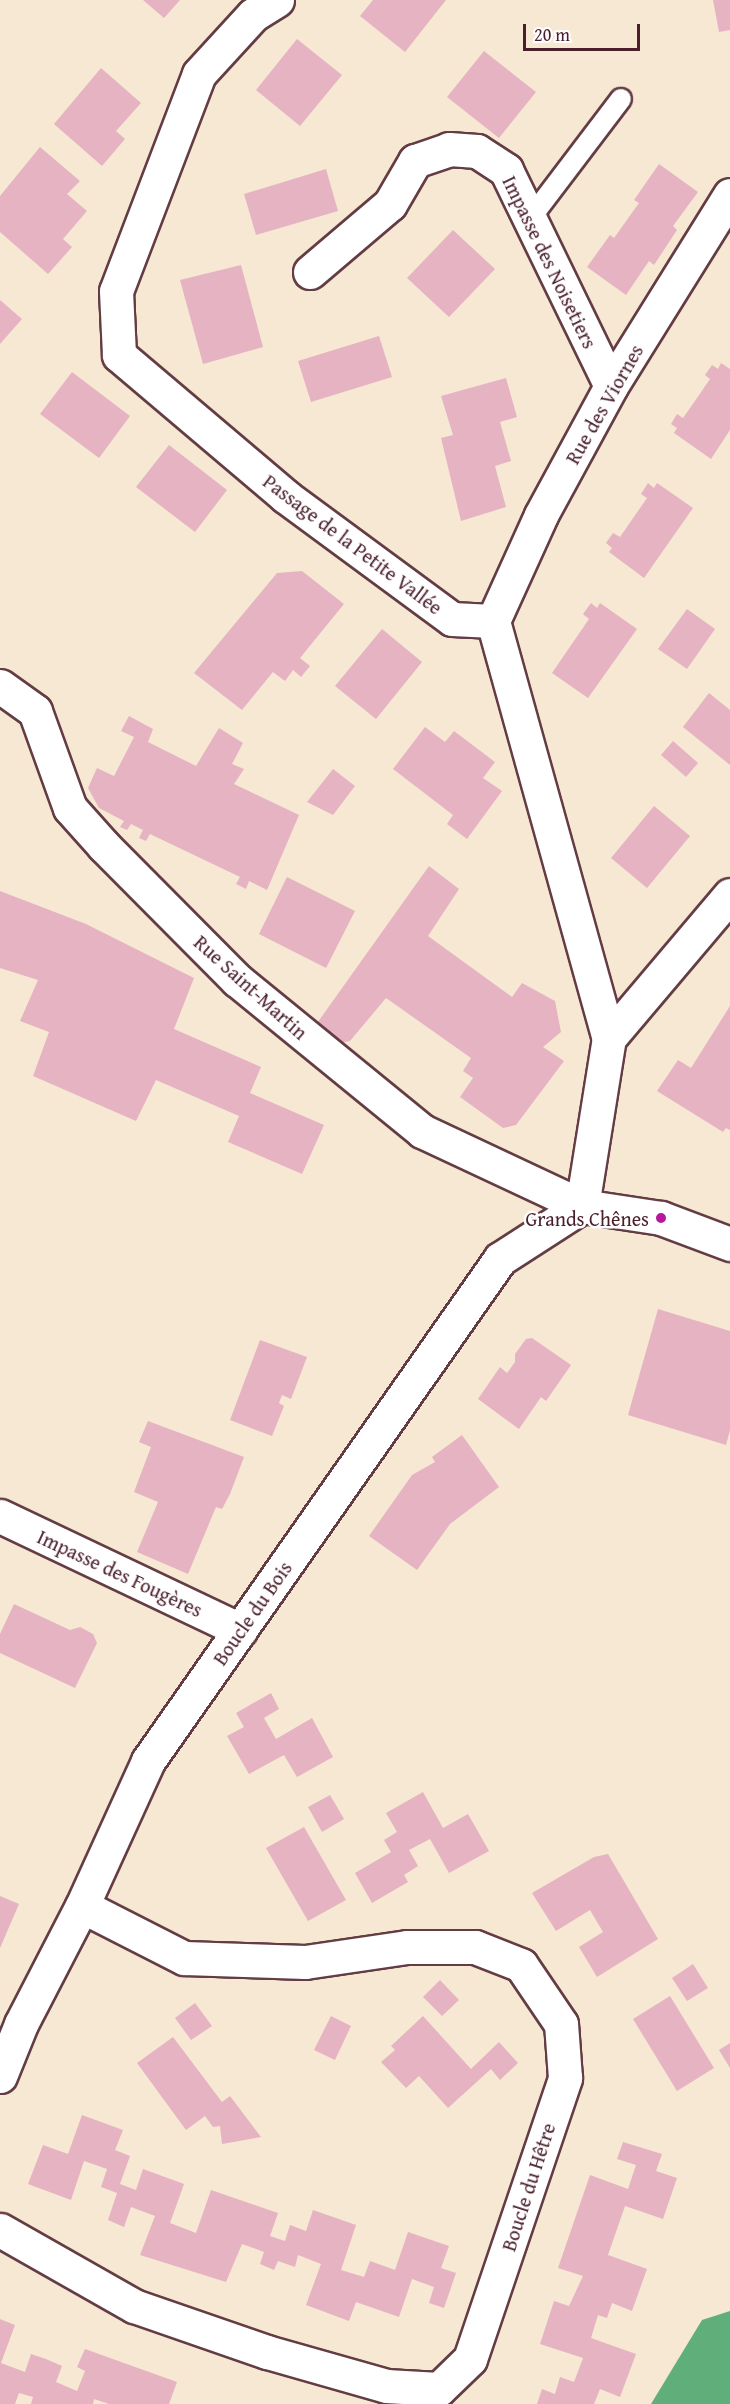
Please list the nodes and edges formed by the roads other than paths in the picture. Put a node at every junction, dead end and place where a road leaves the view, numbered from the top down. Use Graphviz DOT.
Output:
graph roads {
  1 [pos="277,0"];
  2 [pos="621,99"];
  3 [pos="730,195"];
  4 [pos="529,220"];
  5 [pos="310,272"];
  6 [pos="611,386"];
  7 [pos="493,621"];
  8 [pos="0,686"];
  9 [pos="730,895"];
  10 [pos="609,1038"];
  11 [pos="582,1206"];
  12 [pos="730,1244"];
  13 [pos="0,1516"];
  14 [pos="240,1630"];
  15 [pos="82,1906"];
  16 [pos="0,2076"];
  17 [pos="0,2230"];
  1 -- 7 [label="street, Passage de la Petite Vallée"];
  2 -- 4 [label="lane"];
  3 -- 6 [label="street, Rue des Viornes"];
  4 -- 5 [label="street, Impasse des Noisetiers"];
  4 -- 6 [label="street, Impasse des Noisetiers"];
  6 -- 7 [label="street, Rue des Viornes"];
  7 -- 10 [label="street"];
  8 -- 11 [label="street, Rue Saint-Martin"];
  9 -- 10 [label="street"];
  10 -- 11 [label="street"];
  11 -- 12 [label="street, Rue Saint-Martin"];
  11 -- 14 [label="street, Boucle du Bois"];
  13 -- 14 [label="street, Impasse des Fougères"];
  14 -- 15 [label="street, Boucle du Bois"];
  15 -- 16 [label="street, Boucle du Bois"];
  15 -- 17 [label="street, Boucle du Hêtre"];
}
